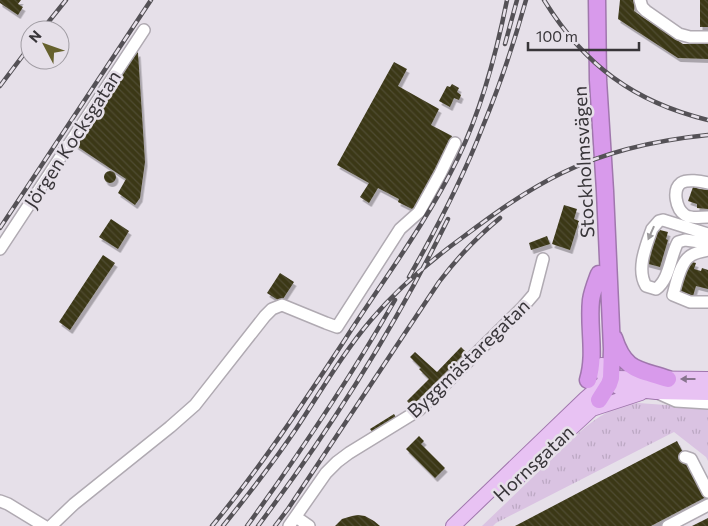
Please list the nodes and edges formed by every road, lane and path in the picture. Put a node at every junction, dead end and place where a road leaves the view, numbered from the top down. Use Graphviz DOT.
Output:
graph roads {
  1 [pos="585,0"];
  2 [pos="597,0"];
  3 [pos="640,0"];
  4 [pos="144,30"];
  5 [pos="708,38"];
  6 [pos="455,143"];
  7 [pos="708,183"];
  8 [pos="708,217"];
  9 [pos="708,234"];
  10 [pos="708,243"];
  11 [pos="0,249"];
  12 [pos="708,250"];
  13 [pos="543,259"];
  14 [pos="599,274"];
  15 [pos="708,302"];
  16 [pos="611,321"];
  17 [pos="607,376"];
  18 [pos="668,378"];
  19 [pos="708,379"];
  20 [pos="588,380"];
  21 [pos="651,392"];
  22 [pos="708,393"];
  23 [pos="595,404"];
  24 [pos="708,404"];
  25 [pos="568,416"];
  26 [pos="685,457"];
  27 [pos="708,492"];
  28 [pos="0,501"];
  29 [pos="708,506"];
  30 [pos="467,519"];
  31 [pos="293,521"];
  32 [pos="44,526"];
  33 [pos="51,526"];
  34 [pos="309,526"];
  35 [pos="448,526"];
  36 [pos="453,526"];
  37 [pos="668,526"];
  1 -- 14 [label="highway, Stockholmsvägen"];
  2 -- 16 [label="highway, Stockholmsvägen"];
  3 -- 5 [label="street"];
  4 -- 11 [label="street, Jörgen Kocksgatan"];
  6 -- 33 [label="street"];
  7 -- 8 [label="street"];
  9 -- 10 [label="street, one-way"];
  12 -- 15 [label="street"];
  13 -- 31 [label="street, Byggmästaregatan"];
  14 -- 17 [label="highway, Stockholmsvägen"];
  14 -- 20 [label="highway, Stockholmsvägen"];
  16 -- 17 [label="highway"];
  16 -- 18 [label="highway"];
  17 -- 18 [label="main road"];
  17 -- 21 [label="main road"];
  17 -- 23 [label="highway"];
  17 -- 25 [label="main road, Hornsgatan"];
  19 -- 18 [label="main road, one-way"];
  20 -- 25 [label="main road, Hornsgatan"];
  21 -- 22 [label="main road"];
  21 -- 23 [label="main road"];
  21 -- 24 [label="street"];
  23 -- 30 [label="main road, Hornsgatan"];
  25 -- 30 [label="main road, Hornsgatan"];
  26 -- 27 [label="street"];
  28 -- 32 [label="street"];
  29 -- 37 [label="street"];
  30 -- 35 [label="main road"];
  30 -- 36 [label="main road, Hornsgatan"];
  31 -- 34 [label="street"];
}
